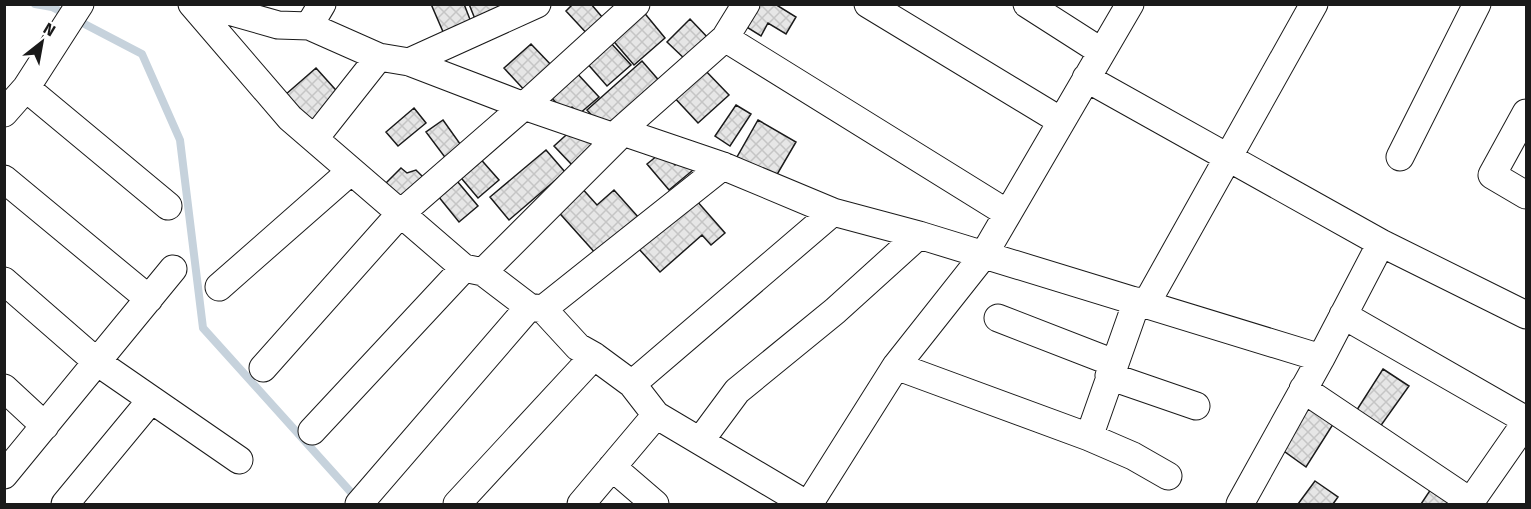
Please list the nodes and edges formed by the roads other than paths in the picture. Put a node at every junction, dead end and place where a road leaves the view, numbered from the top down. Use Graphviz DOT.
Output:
graph roads {
  1 [pos="192,4"];
  2 [pos="204,4"];
  3 [pos="537,4"];
  4 [pos="636,4"];
  5 [pos="746,4"];
  6 [pos="868,4"];
  7 [pos="1027,4"];
  8 [pos="1130,4"];
  9 [pos="1314,4"];
  10 [pos="1467,8"];
  11 [pos="76,12"];
  12 [pos="316,15"];
  13 [pos="725,38"];
  14 [pos="1102,52"];
  15 [pos="379,57"];
  16 [pos="409,62"];
  17 [pos="1086,78"];
  18 [pos="26,88"];
  19 [pos="524,106"];
  20 [pos="4,113"];
  21 [pos="1527,113"];
  22 [pos="1061,121"];
  23 [pos="618,134"];
  24 [pos="315,138"];
  25 [pos="1400,157"];
  26 [pos="1228,158"];
  27 [pos="723,166"];
  28 [pos="351,171"];
  29 [pos="4,178"];
  30 [pos="1527,195"];
  31 [pos="168,207"];
  32 [pos="832,212"];
  33 [pos="1007,213"];
  34 [pos="400,214"];
  35 [pos="920,235"];
  36 [pos="1381,243"];
  37 [pos="982,256"];
  38 [pos="173,269"];
  39 [pos="474,270"];
  40 [pos="4,281"];
  41 [pos="219,287"];
  42 [pos="149,299"];
  43 [pos="1141,303"];
  44 [pos="536,308"];
  45 [pos="1343,315"];
  46 [pos="1527,315"];
  47 [pos="998,318"];
  48 [pos="594,356"];
  49 [pos="1321,358"];
  50 [pos="97,362"];
  51 [pos="896,366"];
  52 [pos="262,368"];
  53 [pos="1112,370"];
  54 [pos="632,384"];
  55 [pos="4,388"];
  56 [pos="1304,389"];
  57 [pos="151,400"];
  58 [pos="1196,406"];
  59 [pos="656,415"];
  60 [pos="1527,421"];
  61 [pos="45,426"];
  62 [pos="312,431"];
  63 [pos="1089,437"];
  64 [pos="700,441"];
  65 [pos="239,460"];
  66 [pos="612,467"];
  67 [pos="4,475"];
  68 [pos="1168,476"];
  69 [pos="362,500"];
  70 [pos="1470,503"];
  71 [pos="65,504"];
  72 [pos="457,504"];
  73 [pos="581,504"];
  74 [pos="655,504"];
  75 [pos="807,504"];
  76 [pos="1240,504"];
  1 -- 24 [label="street"];
  2 -- 12 [label="street"];
  3 -- 16 [label="street"];
  4 -- 19 [label="street"];
  5 -- 13 [label="street"];
  6 -- 22 [label="street"];
  7 -- 14 [label="street"];
  8 -- 14 [label="street"];
  9 -- 26 [label="street"];
  10 -- 25 [label="street"];
  11 -- 18 [label="street"];
  12 -- 15 [label="street"];
  13 -- 23 [label="street"];
  13 -- 33 [label="street"];
  14 -- 17 [label="street"];
  15 -- 16 [label="street"];
  15 -- 24 [label="street"];
  16 -- 19 [label="street"];
  17 -- 22 [label="street"];
  17 -- 26 [label="street"];
  18 -- 20 [label="street"];
  18 -- 31 [label="street"];
  19 -- 23 [label="street"];
  19 -- 34 [label="street"];
  21 -- 30 [label="street"];
  22 -- 33 [label="street"];
  23 -- 27 [label="street"];
  23 -- 39 [label="street"];
  24 -- 28 [label="street"];
  26 -- 36 [label="street"];
  26 -- 43 [label="street"];
  27 -- 32 [label="street"];
  27 -- 44 [label="street"];
  28 -- 34 [label="street"];
  28 -- 41 [label="street"];
  29 -- 42 [label="street"];
  32 -- 35 [label="street"];
  32 -- 54 [label="street"];
  33 -- 37 [label="street"];
  34 -- 39 [label="street"];
  34 -- 52 [label="street"];
  35 -- 37 [label="street"];
  35 -- 64 [label="street"];
  36 -- 45 [label="street"];
  36 -- 46 [label="street"];
  37 -- 43 [label="street"];
  37 -- 51 [label="street"];
  38 -- 42 [label="street"];
  39 -- 44 [label="street"];
  39 -- 62 [label="street"];
  40 -- 50 [label="street"];
  42 -- 50 [label="street"];
  43 -- 49 [label="street"];
  43 -- 53 [label="street"];
  44 -- 48 [label="street"];
  44 -- 69 [label="street"];
  45 -- 49 [label="street"];
  45 -- 60 [label="street"];
  47 -- 53 [label="street"];
  48 -- 54 [label="street"];
  48 -- 72 [label="street"];
  49 -- 56 [label="street"];
  50 -- 57 [label="street"];
  50 -- 61 [label="street"];
  51 -- 63 [label="street"];
  51 -- 75 [label="street"];
  53 -- 58 [label="street"];
  53 -- 63 [label="street"];
  54 -- 59 [label="street"];
  55 -- 61 [label="street"];
  56 -- 70 [label="street"];
  56 -- 76 [label="street"];
  57 -- 65 [label="street"];
  57 -- 71 [label="street"];
  59 -- 64 [label="street"];
  59 -- 66 [label="street"];
  60 -- 70 [label="street"];
  61 -- 67 [label="street"];
  63 -- 68 [label="street"];
  64 -- 75 [label="street"];
  66 -- 73 [label="street"];
  66 -- 74 [label="street"];
}
